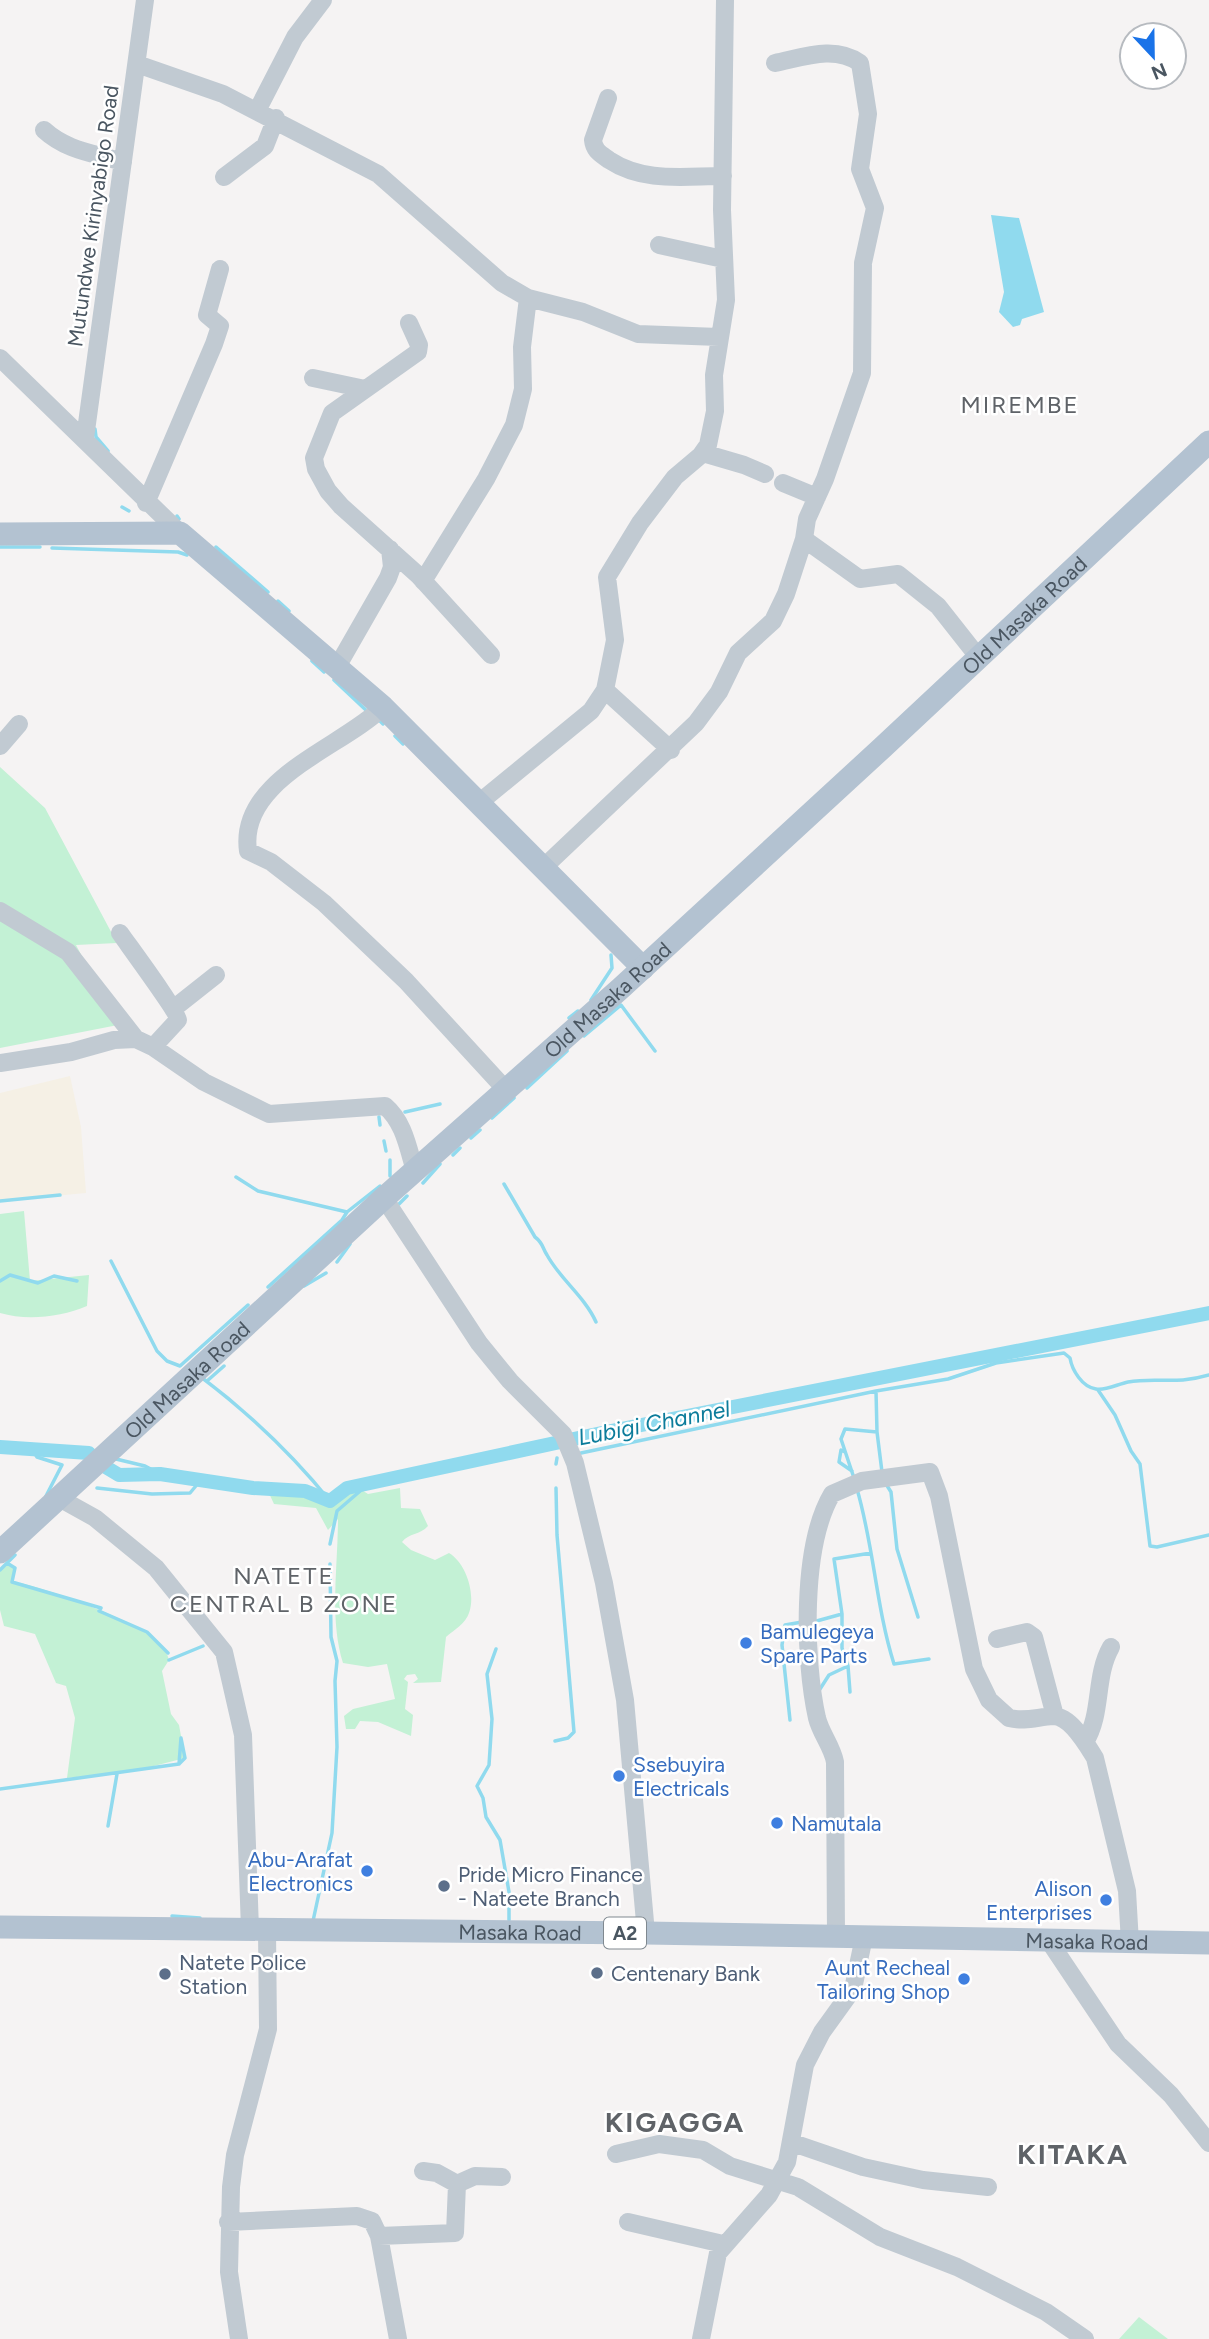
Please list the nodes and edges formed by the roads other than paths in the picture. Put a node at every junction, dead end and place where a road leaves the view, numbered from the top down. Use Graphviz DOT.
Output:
graph roads {
  1 [pos="145,0"];
  2 [pos="323,0"];
  3 [pos="725,0"];
  4 [pos="775,63"];
  5 [pos="137,64"];
  6 [pos="608,98"];
  7 [pos="258,109"];
  8 [pos="276,118"];
  9 [pos="44,131"];
  10 [pos="123,162"];
  11 [pos="723,176"];
  12 [pos="224,177"];
  13 [pos="659,246"];
  14 [pos="723,259"];
  15 [pos="220,269"];
  16 [pos="528,298"];
  17 [pos="409,323"];
  18 [pos="719,337"];
  19 [pos="0,358"];
  20 [pos="313,378"];
  21 [pos="365,389"];
  22 [pos="85,438"];
  23 [pos="1209,442"];
  24 [pos="703,453"];
  25 [pos="765,474"];
  26 [pos="783,483"];
  27 [pos="817,497"];
  28 [pos="146,503"];
  29 [pos="180,533"];
  30 [pos="0,534"];
  31 [pos="804,539"];
  32 [pos="390,549"];
  33 [pos="424,580"];
  34 [pos="491,655"];
  35 [pos="979,659"];
  36 [pos="337,667"];
  37 [pos="605,691"];
  38 [pos="383,707"];
  39 [pos="19,724"];
  40 [pos="0,746"];
  41 [pos="671,750"];
  42 [pos="480,802"];
  43 [pos="544,867"];
  44 [pos="0,911"];
  45 [pos="120,933"];
  46 [pos="643,968"];
  47 [pos="216,975"];
  48 [pos="173,1009"];
  49 [pos="136,1039"];
  50 [pos="153,1047"];
  51 [pos="0,1063"];
  52 [pos="506,1090"];
  53 [pos="415,1171"];
  54 [pos="384,1198"];
  55 [pos="59,1498"];
  56 [pos="0,1552"];
  57 [pos="997,1639"];
  58 [pos="1111,1647"];
  59 [pos="1055,1716"];
  60 [pos="1085,1742"];
  61 [pos="0,1927"];
  62 [pos="259,1929"];
  63 [pos="646,1933"];
  64 [pos="836,1937"];
  65 [pos="864,1937"];
  66 [pos="1049,1941"];
  67 [pos="1130,1943"];
  68 [pos="1209,1943"];
  69 [pos="793,2143"];
  70 [pos="1209,2143"];
  71 [pos="616,2154"];
  72 [pos="423,2171"];
  73 [pos="502,2177"];
  74 [pos="779,2180"];
  75 [pos="457,2184"];
  76 [pos="988,2187"];
  77 [pos="228,2222"];
  78 [pos="628,2222"];
  79 [pos="379,2236"];
  80 [pos="723,2244"];
  81 [pos="239,2339"];
  82 [pos="398,2339"];
  83 [pos="701,2339"];
  84 [pos="1085,2339"];
  1 -- 5 [label="street, Mutundwe Kirinyabigo Road"];
  2 -- 7 [label="street"];
  3 -- 11 [label="street"];
  4 -- 27 [label="street"];
  5 -- 7 [label="street"];
  5 -- 10 [label="street, Mutundwe Kirinyabigo Road"];
  6 -- 11 [label="street"];
  7 -- 8 [label="street"];
  8 -- 12 [label="street"];
  8 -- 16 [label="street"];
  9 -- 10 [label="street"];
  10 -- 22 [label="street, Mutundwe Kirinyabigo Road"];
  11 -- 14 [label="street"];
  13 -- 14 [label="street"];
  14 -- 18 [label="street"];
  15 -- 28 [label="street"];
  16 -- 18 [label="street"];
  16 -- 33 [label="street"];
  17 -- 21 [label="street"];
  18 -- 24 [label="street"];
  19 -- 22 [label="street"];
  20 -- 21 [label="street"];
  21 -- 32 [label="street"];
  22 -- 28 [label="street"];
  23 -- 35 [label="main road, Old Masaka Road"];
  24 -- 25 [label="street"];
  24 -- 37 [label="street"];
  26 -- 27 [label="street"];
  27 -- 31 [label="street"];
  28 -- 29 [label="street"];
  29 -- 30 [label="main road"];
  29 -- 36 [label="main road"];
  31 -- 35 [label="street"];
  31 -- 41 [label="street"];
  32 -- 33 [label="street"];
  32 -- 36 [label="street"];
  33 -- 34 [label="street"];
  35 -- 46 [label="main road, Old Masaka Road"];
  36 -- 38 [label="main road"];
  37 -- 41 [label="street"];
  37 -- 42 [label="street"];
  38 -- 42 [label="main road"];
  38 -- 52 [label="street"];
  39 -- 40 [label="street"];
  41 -- 43 [label="street"];
  42 -- 43 [label="main road"];
  43 -- 46 [label="main road"];
  44 -- 49 [label="street"];
  45 -- 48 [label="street"];
  46 -- 52 [label="main road, Old Masaka Road"];
  47 -- 48 [label="street"];
  48 -- 50 [label="street"];
  49 -- 50 [label="street"];
  49 -- 51 [label="street"];
  50 -- 53 [label="street"];
  52 -- 53 [label="main road, Old Masaka Road"];
  53 -- 54 [label="main road, Old Masaka Road"];
  54 -- 55 [label="main road, Old Masaka Road"];
  54 -- 63 [label="street"];
  55 -- 56 [label="main road, Old Masaka Road"];
  55 -- 62 [label="street"];
  57 -- 59 [label="street"];
  58 -- 60 [label="street"];
  59 -- 60 [label="street"];
  59 -- 64 [label="street"];
  60 -- 67 [label="street"];
  61 -- 62 [label="main road, Masaka Road / A2"];
  62 -- 63 [label="main road, Masaka Road / A2"];
  62 -- 77 [label="street"];
  63 -- 64 [label="main road, Masaka Road / A2"];
  64 -- 65 [label="main road, Masaka Road / A2"];
  65 -- 66 [label="main road, Masaka Road / A2"];
  65 -- 69 [label="street"];
  66 -- 67 [label="main road, Masaka Road / A2"];
  66 -- 70 [label="street"];
  67 -- 68 [label="main road, Masaka Road / A2"];
  69 -- 74 [label="street"];
  69 -- 76 [label="street"];
  71 -- 74 [label="street"];
  72 -- 75 [label="street"];
  73 -- 75 [label="street"];
  74 -- 80 [label="street"];
  74 -- 84 [label="street"];
  75 -- 79 [label="street"];
  77 -- 79 [label="street"];
  77 -- 81 [label="street"];
  78 -- 80 [label="street"];
  79 -- 82 [label="street"];
  80 -- 83 [label="street"];
}
